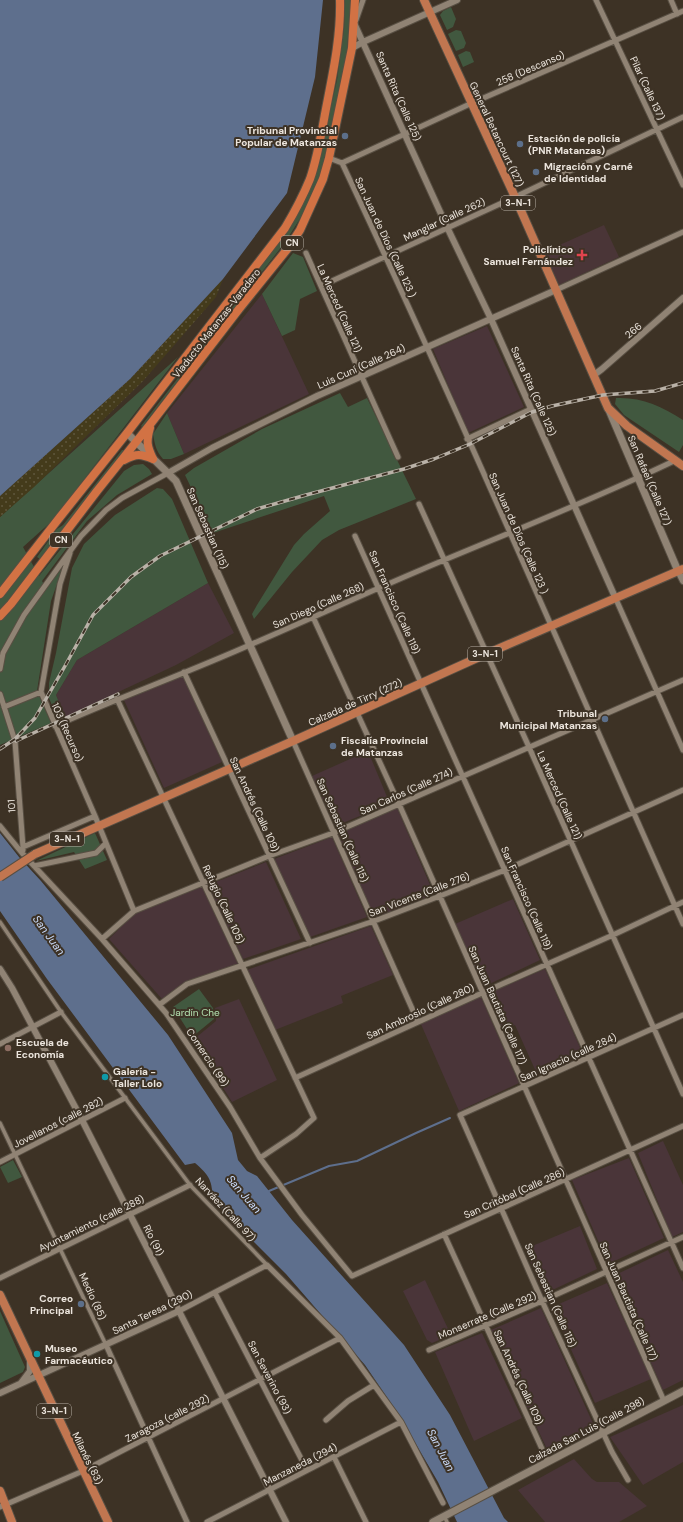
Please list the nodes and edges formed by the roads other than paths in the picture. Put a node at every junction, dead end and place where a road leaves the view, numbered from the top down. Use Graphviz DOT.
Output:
graph roads {
  1 [pos="340,0"];
  2 [pos="355,0"];
  3 [pos="363,0"];
  4 [pos="424,0"];
  5 [pos="457,0"];
  6 [pos="596,0"];
  7 [pos="671,0"];
  8 [pos="683,11"];
  9 [pos="430,12"];
  10 [pos="677,14"];
  11 [pos="354,23"];
  12 [pos="616,41"];
  13 [pos="363,42"];
  14 [pos="352,48"];
  15 [pos="472,103"];
  16 [pos="683,117"];
  17 [pos="657,129"];
  18 [pos="405,134"];
  19 [pos="329,158"];
  20 [pos="342,163"];
  21 [pos="683,185"];
  22 [pos="515,197"];
  23 [pos="447,227"];
  24 [pos="683,232"];
  25 [pos="306,253"];
  26 [pos="386,256"];
  27 [pos="321,286"];
  28 [pos="556,290"];
  29 [pos="683,298"];
  30 [pos="491,319"];
  31 [pos="427,347"];
  32 [pos="594,374"];
  33 [pos="361,378"];
  34 [pos="608,408"];
  35 [pos="531,409"];
  36 [pos="152,422"];
  37 [pos="127,433"];
  38 [pos="467,438"];
  39 [pos="136,442"];
  40 [pos="398,457"];
  41 [pos="153,459"];
  42 [pos="120,462"];
  43 [pos="679,463"];
  44 [pos="168,473"];
  45 [pos="638,479"];
  46 [pos="418,504"];
  47 [pos="574,506"];
  48 [pos="510,534"];
  49 [pos="355,536"];
  50 [pos="70,553"];
  51 [pos="443,560"];
  52 [pos="681,570"];
  53 [pos="683,581"];
  54 [pos="379,587"];
  55 [pos="0,594"];
  56 [pos="615,597"];
  57 [pos="0,616"];
  58 [pos="313,617"];
  59 [pos="550,626"];
  60 [pos="251,645"];
  61 [pos="486,654"];
  62 [pos="0,669"];
  63 [pos="184,672"];
  64 [pos="683,680"];
  65 [pos="422,683"];
  66 [pos="657,691"];
  67 [pos="41,692"];
  68 [pos="0,694"];
  69 [pos="117,699"];
  70 [pos="4,707"];
  71 [pos="356,712"];
  72 [pos="592,719"];
  73 [pos="55,726"];
  74 [pos="293,741"];
  75 [pos="529,747"];
  76 [pos="683,750"];
  77 [pos="229,769"];
  78 [pos="462,776"];
  79 [pos="683,790"];
  80 [pos="163,797"];
  81 [pos="399,804"];
  82 [pos="634,813"];
  83 [pos="95,816"];
  84 [pos="99,825"];
  85 [pos="0,826"];
  86 [pos="333,833"];
  87 [pos="571,841"];
  88 [pos="106,843"];
  89 [pos="22,850"];
  90 [pos="270,856"];
  91 [pos="34,866"];
  92 [pos="505,870"];
  93 [pos="0,877"];
  94 [pos="204,883"];
  95 [pos="440,896"];
  96 [pos="683,902"];
  97 [pos="675,906"];
  98 [pos="134,911"];
  99 [pos="373,921"];
  100 [pos="0,922"];
  101 [pos="683,924"];
  102 [pos="613,935"];
  103 [pos="102,939"];
  104 [pos="310,943"];
  105 [pos="548,964"];
  106 [pos="243,966"];
  107 [pos="0,969"];
  108 [pos="482,993"];
  109 [pos="159,1005"];
  110 [pos="61,1012"];
  111 [pos="683,1015"];
  112 [pos="418,1022"];
  113 [pos="33,1027"];
  114 [pos="654,1028"];
  115 [pos="0,1044"];
  116 [pos="590,1056"];
  117 [pos="295,1078"];
  118 [pos="524,1086"];
  119 [pos="683,1094"];
  120 [pos="125,1098"];
  121 [pos="460,1115"];
  122 [pos="82,1120"];
  123 [pos="0,1123"];
  124 [pos="683,1126"];
  125 [pos="631,1150"];
  126 [pos="15,1155"];
  127 [pos="260,1158"];
  128 [pos="0,1162"];
  129 [pos="566,1180"];
  130 [pos="190,1185"];
  131 [pos="501,1209"];
  132 [pos="129,1214"];
  133 [pos="444,1234"];
  134 [pos="683,1237"];
  135 [pos="672,1242"];
  136 [pos="60,1249"];
  137 [pos="267,1265"];
  138 [pos="683,1268"];
  139 [pos="607,1272"];
  140 [pos="352,1276"];
  141 [pos="0,1278"];
  142 [pos="215,1293"];
  143 [pos="1,1298"];
  144 [pos="542,1301"];
  145 [pos="179,1311"];
  146 [pos="485,1326"];
  147 [pos="340,1338"];
  148 [pos="106,1345"];
  149 [pos="429,1350"];
  150 [pos="30,1359"];
  151 [pos="37,1376"];
  152 [pos="261,1380"];
  153 [pos="19,1384"];
  154 [pos="374,1385"];
  155 [pos="683,1391"];
  156 [pos="0,1394"];
  157 [pos="224,1399"];
  158 [pos="664,1401"];
  159 [pos="326,1420"];
  160 [pos="402,1422"];
  161 [pos="603,1433"];
  162 [pos="148,1438"];
  163 [pos="334,1457"];
  164 [pos="548,1462"];
  165 [pos="307,1470"];
  166 [pos="83,1471"];
  167 [pos="628,1480"];
  168 [pos="270,1490"];
  169 [pos="0,1491"];
  170 [pos="444,1503"];
  171 [pos="3,1506"];
  172 [pos="447,1517"];
  173 [pos="12,1522"];
  174 [pos="108,1522"];
  175 [pos="187,1522"];
  176 [pos="208,1522"];
  177 [pos="286,1522"];
  178 [pos="366,1522"];
  179 [pos="433,1522"];
  1 -- 37 [label="highway, Viaducto Matanzas-Varadero / CN"];
  2 -- 11 [label="highway, Viaducto Matanzas-Varadero / CN"];
  3 -- 11 [label="street"];
  4 -- 9 [label="main road, General Betancourt (127) / 3-N-1"];
  5 -- 9 [label="street"];
  6 -- 12 [label="street, Pilar (Calle 137)"];
  7 -- 10 [label="street"];
  8 -- 10 [label="street, 258 (Descanso)"];
  9 -- 13 [label="street"];
  9 -- 15 [label="main road, General Betancourt (127) / 3-N-1"];
  10 -- 12 [label="street, 258 (Descanso)"];
  11 -- 13 [label="street, Santa Rita (Calle 125)"];
  11 -- 14 [label="highway, Viaducto Matanzas-Varadero / CN"];
  12 -- 15 [label="street, 258 (Descanso)"];
  12 -- 17 [label="street, Pilar (Calle 137)"];
  13 -- 14 [label="street"];
  13 -- 18 [label="street, Santa Rita (Calle 125)"];
  14 -- 19 [label="highway, Viaducto Matanzas-Varadero / CN"];
  15 -- 18 [label="street, 258 (Descanso)"];
  15 -- 22 [label="main road, General Betancourt (127) / 3-N-1"];
  16 -- 17 [label="street, Manglar (Calle 262)"];
  17 -- 21 [label="street, Pilar (Calle 137)"];
  17 -- 22 [label="street, Manglar (Calle 262)"];
  18 -- 20 [label="street, 258 (Descanso)"];
  18 -- 23 [label="street, Santa Rita (Calle 125)"];
  19 -- 20 [label="street"];
  19 -- 36 [label="highway, Viaducto Matanzas-Varadero / CN"];
  20 -- 26 [label="street, San Juan de Díos (Calle 123 )"];
  22 -- 23 [label="street, Manglar (Calle 262)"];
  22 -- 28 [label="main road, General Betancourt (127) / 3-N-1"];
  23 -- 26 [label="street, Manglar (Calle 262)"];
  23 -- 30 [label="street, Santa Rita (Calle 125)"];
  24 -- 28 [label="street, Luis Cuní (Calle 264)"];
  25 -- 27 [label="street, La Merced (Calle 121)"];
  26 -- 27 [label="street, Manglar (Calle 262)"];
  26 -- 31 [label="street, San Juan de Díos (Calle 123 )"];
  27 -- 33 [label="street, La Merced (Calle 121)"];
  28 -- 30 [label="street, Luis Cuní (Calle 264)"];
  28 -- 32 [label="main road, General Betancourt (127) / 3-N-1"];
  29 -- 32 [label="street, 266"];
  30 -- 31 [label="street, Luis Cuní (Calle 264)"];
  30 -- 35 [label="street, Santa Rita (Calle 125)"];
  31 -- 33 [label="street, Luis Cuní (Calle 264)"];
  31 -- 38 [label="street, San Juan de Díos (Calle 123 )"];
  32 -- 34 [label="main road, General Betancourt (127) / 3-N-1"];
  33 -- 40 [label="street, La Merced (Calle 121)"];
  33 -- 44 [label="street, Luis Cuní (Calle 264)"];
  34 -- 43 [label="main road, 3-N-1"];
  34 -- 45 [label="main road, San Rafael (Calle 127)"];
  35 -- 38 [label="street"];
  35 -- 47 [label="street, Santa Rita (Calle 125)"];
  36 -- 39 [label="highway, Viaducto Matanzas-Varadero / CN"];
  36 -- 41 [label="highway"];
  37 -- 39 [label="main road, San Sebastian (115)"];
  37 -- 55 [label="highway, Viaducto Matanzas-Varadero / CN"];
  38 -- 48 [label="street, San Juan de Díos (Calle 123 )"];
  39 -- 41 [label="main road, San Sebastian (115)"];
  39 -- 42 [label="highway, Viaducto Matanzas-Varadero / CN"];
  41 -- 42 [label="highway"];
  41 -- 44 [label="main road, San Sebastian (115)"];
  42 -- 57 [label="highway, Viaducto Matanzas-Varadero / CN"];
  43 -- 45 [label="street, San Diego (Calle 268)"];
  44 -- 50 [label="street, Luis Cuní (Calle 264)"];
  44 -- 60 [label="main road, San Sebastian (115)"];
  45 -- 47 [label="street, San Diego (Calle 268)"];
  45 -- 52 [label="main road, San Rafael (Calle 127)"];
  46 -- 51 [label="street, La Merced (Calle 121)"];
  47 -- 48 [label="street, San Diego (Calle 268)"];
  47 -- 56 [label="street, Santa Rita (Calle 125)"];
  48 -- 51 [label="street, San Diego (Calle 268)"];
  48 -- 59 [label="street, San Juan de Díos (Calle 123 )"];
  49 -- 54 [label="street, San Francisco (Calle 119)"];
  50 -- 62 [label="street"];
  50 -- 67 [label="street"];
  51 -- 54 [label="street, San Diego (Calle 268)"];
  51 -- 61 [label="street, La Merced (Calle 121)"];
  52 -- 53 [label="street, San Rafael (Calle 127)"];
  52 -- 56 [label="main road, Calzada de Tirry (272) / 3-N-1"];
  54 -- 58 [label="street, San Diego (Calle 268)"];
  54 -- 65 [label="street, San Francisco (Calle 119)"];
  56 -- 59 [label="main road, Calzada de Tirry (272) / 3-N-1"];
  56 -- 66 [label="street, Santa Rita (Calle 125)"];
  58 -- 60 [label="street, San Diego (Calle 268)"];
  58 -- 71 [label="street, San Juan Bautista (Calle 117)"];
  59 -- 61 [label="main road, Calzada de Tirry (272) / 3-N-1"];
  59 -- 72 [label="street, San Juan de Díos (Calle 123 )"];
  60 -- 63 [label="street, San Diego (Calle 268)"];
  60 -- 74 [label="main road, San Sebastian (Calle 115)"];
  61 -- 65 [label="main road, Calzada de Tirry (272) / 3-N-1"];
  61 -- 75 [label="street, La Merced (Calle 121)"];
  63 -- 69 [label="street, San Diego (Calle 268)"];
  63 -- 77 [label="street, San Andrés (Calle 109)"];
  64 -- 66 [label="street, San Carlos (Calle 274)"];
  65 -- 71 [label="main road, Calzada de Tirry (272) / 3-N-1"];
  65 -- 78 [label="street, San Francisco (Calle 119)"];
  66 -- 72 [label="street, San Carlos (Calle 274)"];
  66 -- 76 [label="street, Santa Rita (Calle 125)"];
  67 -- 70 [label="street"];
  67 -- 73 [label="street, 103 (Recurso)"];
  68 -- 70 [label="street, 101"];
  69 -- 73 [label="street, San Diego (Calle 268)"];
  69 -- 80 [label="street, Refugio (Calle 105)"];
  70 -- 89 [label="street, 101"];
  71 -- 74 [label="main road, Calzada de Tirry (272) / 3-N-1"];
  71 -- 81 [label="street, San Juan Bautista (Calle 117)"];
  72 -- 75 [label="street, San Carlos (Calle 274)"];
  72 -- 82 [label="street, San Juan de Díos (Calle 123 )"];
  73 -- 83 [label="street, 103 (Recurso)"];
  74 -- 77 [label="main road, Calzada de Tirry (272) / 3-N-1"];
  74 -- 86 [label="street, San Sebastian (Calle 115)"];
  75 -- 78 [label="street, San Carlos (Calle 274)"];
  75 -- 87 [label="street, La Merced (Calle 121)"];
  77 -- 80 [label="main road, Calzada de Tirry (272) / 3-N-1"];
  77 -- 90 [label="street, San Andrés (Calle 109)"];
  78 -- 81 [label="street, San Carlos (Calle 274)"];
  78 -- 92 [label="street, San Francisco (Calle 119)"];
  79 -- 82 [label="street, San Vicente (Calle 276)"];
  80 -- 84 [label="main road, Calzada de Tirry (272) / 3-N-1"];
  80 -- 94 [label="street, Refugio (Calle 105)"];
  81 -- 86 [label="street, San Carlos (Calle 274)"];
  81 -- 95 [label="street, San Juan Bautista (Calle 117)"];
  82 -- 87 [label="street, San Vicente (Calle 276)"];
  82 -- 97 [label="street, San Juan de Díos (Calle 123 )"];
  83 -- 84 [label="street, 103 (Recurso)"];
  83 -- 89 [label="street"];
  84 -- 88 [label="street, 103 (Recurso)"];
  84 -- 93 [label="main road, Calzada de Tirry (272) / 3-N-1, bridge"];
  85 -- 89 [label="street, Comercio (99)"];
  86 -- 90 [label="street, San Carlos (Calle 274)"];
  86 -- 99 [label="street, San Sebastian (Calle 115)"];
  87 -- 92 [label="street, San Vicente (Calle 276)"];
  87 -- 102 [label="street, La Merced (Calle 121)"];
  88 -- 91 [label="street"];
  88 -- 98 [label="street, 103 (Recurso)"];
  89 -- 91 [label="street, Comercio (99)"];
  90 -- 94 [label="street, San Carlos (Calle 274)"];
  90 -- 104 [label="street, San Andrés (Calle 109)"];
  91 -- 103 [label="street, Comercio (99)"];
  92 -- 95 [label="street, San Vicente (Calle 276)"];
  92 -- 105 [label="street, San Francisco (Calle 119)"];
  94 -- 98 [label="street, San Carlos (Calle 274)"];
  94 -- 106 [label="street, Refugio (Calle 105)"];
  95 -- 99 [label="street, San Vicente (Calle 276)"];
  95 -- 108 [label="street, San Juan Bautista (Calle 117)"];
  96 -- 97 [label="street, San Ambrosio (Calle 280)"];
  97 -- 101 [label="street, San Juan de Díos (Calle 123 )"];
  97 -- 102 [label="street, San Ambrosio (Calle 280)"];
  98 -- 103 [label="street, San Carlos (Calle 274)"];
  99 -- 104 [label="street, San Vicente (Calle 276)"];
  99 -- 112 [label="street, San Sebastian (Calle 115)"];
  100 -- 110 [label="street, Narváez (Calle 97)"];
  102 -- 105 [label="street, San Ambrosio (Calle 280)"];
  102 -- 114 [label="street, La Merced (Calle 121)"];
  103 -- 109 [label="street, Comercio (99)"];
  104 -- 106 [label="street, San Vicente (Calle 276)"];
  105 -- 108 [label="street, San Ambrosio (Calle 280)"];
  105 -- 116 [label="street, San Francisco (Calle 119)"];
  106 -- 109 [label="street, San Vicente (Calle 276)"];
  106 -- 117 [label="street, Refugio (Calle 105)"];
  107 -- 113 [label="street, Río (91)"];
  108 -- 112 [label="street, San Ambrosio (Calle 280)"];
  108 -- 118 [label="street, San Juan Bautista (Calle 117)"];
  109 -- 127 [label="street, Comercio (99)"];
  110 -- 113 [label="street"];
  110 -- 120 [label="street, Narváez (Calle 97)"];
  111 -- 114 [label="street, San Ignacio (calle 284)"];
  112 -- 117 [label="street, San Ambrosio (Calle 280)"];
  113 -- 115 [label="street"];
  113 -- 122 [label="street, Río (91)"];
  114 -- 116 [label="street, San Ignacio (calle 284)"];
  114 -- 119 [label="street, La Merced (Calle 121)"];
  116 -- 118 [label="street, San Ignacio (calle 284)"];
  116 -- 125 [label="street, San Francisco (Calle 119)"];
  117 -- 127 [label="street, Refugio (Calle 105)"];
  118 -- 121 [label="street, San Ignacio (calle 284)"];
  118 -- 129 [label="street, San Juan Bautista (Calle 117)"];
  120 -- 122 [label="street, Jovellanos (calle 282)"];
  120 -- 130 [label="street, Narváez (Calle 97)"];
  121 -- 131 [label="street, San Sebastian (Calle 115)"];
  122 -- 126 [label="street, Jovellanos (calle 282)"];
  122 -- 132 [label="street, Río (91)"];
  123 -- 126 [label="street, Medio (85)"];
  124 -- 125 [label="street, San Critóbal (Calle 286)"];
  125 -- 129 [label="street, San Critóbal (Calle 286)"];
  125 -- 135 [label="street, San Francisco (Calle 119)"];
  126 -- 128 [label="street, Jovellanos (calle 282)"];
  126 -- 136 [label="street, Medio (85)"];
  127 -- 140 [label="street, Comercio (99)"];
  129 -- 131 [label="street, San Critóbal (Calle 286)"];
  129 -- 139 [label="street, San Juan Bautista (Calle 117)"];
  130 -- 132 [label="street, Ayuntamiento (calle 288)"];
  130 -- 137 [label="street, Narváez (Calle 97)"];
  131 -- 133 [label="street, San Critóbal (Calle 286)"];
  131 -- 144 [label="street, San Sebastian (Calle 115)"];
  132 -- 136 [label="street, Ayuntamiento (calle 288)"];
  132 -- 145 [label="street, Río (91)"];
  133 -- 140 [label="street, San Critóbal (Calle 286)"];
  133 -- 146 [label="street, San Andrés (Calle 109)"];
  134 -- 135 [label="street, Monserrate (Calle 292)"];
  135 -- 138 [label="street, San Francisco (Calle 119)"];
  135 -- 139 [label="street, Monserrate (Calle 292)"];
  136 -- 141 [label="street, Ayuntamiento (calle 288)"];
  136 -- 148 [label="street, Medio (85)"];
  137 -- 142 [label="street, Santa Teresa (290)"];
  137 -- 147 [label="street, Narváez (Calle 97)"];
  139 -- 144 [label="street, Monserrate (Calle 292)"];
  139 -- 158 [label="street, San Juan Bautista (Calle 117)"];
  142 -- 145 [label="street, Santa Teresa (290)"];
  142 -- 152 [label="street, San Severino (93)"];
  143 -- 150 [label="main road, Milanés (83) / 3-N-1"];
  144 -- 146 [label="street, Monserrate (Calle 292)"];
  144 -- 161 [label="street, San Sebastian (Calle 115)"];
  145 -- 148 [label="street, Santa Teresa (290)"];
  145 -- 157 [label="street, Río (91)"];
  146 -- 149 [label="street, Monserrate (Calle 292)"];
  146 -- 164 [label="street, San Andrés (Calle 109)"];
  147 -- 152 [label="street, Zaragoza (calle 292)"];
  147 -- 154 [label="street, Narváez (Calle 97)"];
  148 -- 151 [label="street, Santa Teresa (290)"];
  148 -- 162 [label="street, Medio (85)"];
  150 -- 151 [label="main road, Milanés (83) / 3-N-1"];
  150 -- 153 [label="street"];
  151 -- 153 [label="street, Santa Teresa (290)"];
  151 -- 166 [label="main road, Milanés (83) / 3-N-1"];
  152 -- 157 [label="street, Zaragoza (calle 292)"];
  152 -- 165 [label="street, San Severino (93)"];
  153 -- 156 [label="street, Santa Teresa (290)"];
  154 -- 159 [label="street"];
  154 -- 160 [label="street, Narváez (Calle 97)"];
  155 -- 158 [label="main road, Calzada San Luis (Calle 298)"];
  157 -- 162 [label="street, Zaragoza (calle 292)"];
  157 -- 168 [label="street, Río (91)"];
  158 -- 161 [label="main road, Calzada San Luis (Calle 298)"];
  160 -- 163 [label="street, Manzaneda (294)"];
  160 -- 170 [label="street, Narváez (Calle 97)"];
  161 -- 164 [label="main road, Calzada San Luis (Calle 298)"];
  161 -- 167 [label="street, San Sebastian (Calle 115)"];
  162 -- 166 [label="street, Zaragoza (calle 292)"];
  162 -- 175 [label="street, Medio (85)"];
  163 -- 165 [label="street, Manzaneda (294)"];
  163 -- 178 [label="street"];
  164 -- 172 [label="main road, Calzada San Luis (Calle 298)"];
  165 -- 168 [label="street, Manzaneda (294)"];
  166 -- 171 [label="street, Zaragoza (calle 292)"];
  166 -- 174 [label="main road, Milanés (83) / 3-N-1"];
  168 -- 176 [label="street, Manzaneda (294)"];
  168 -- 177 [label="street, Río (91)"];
  169 -- 171 [label="main road"];
  171 -- 173 [label="main road"];
  172 -- 179 [label="main road, Calzada San Luis (Calle 298)"];
}
